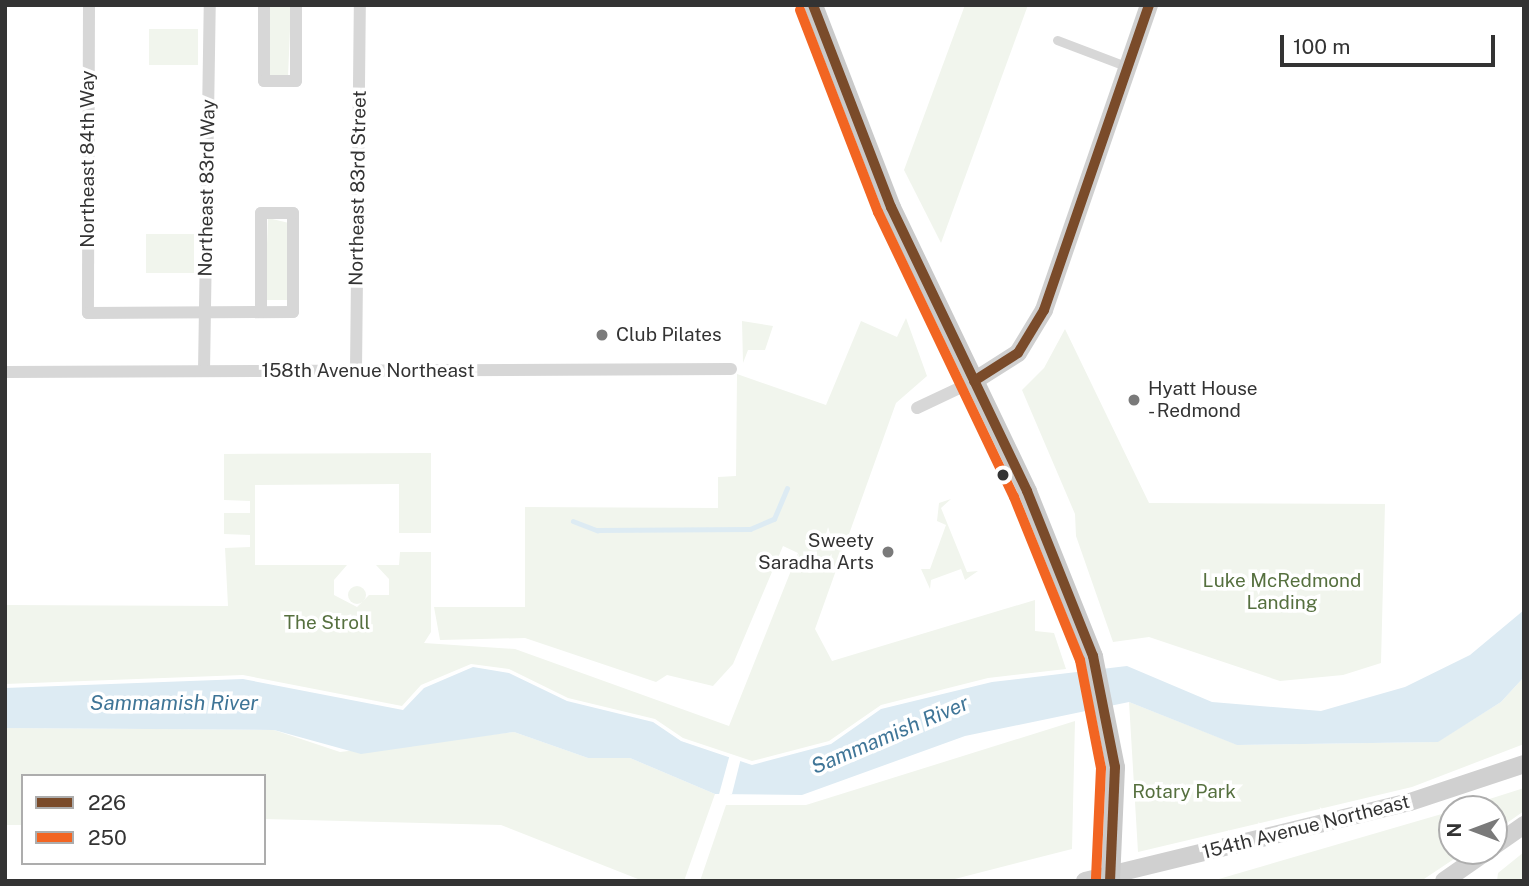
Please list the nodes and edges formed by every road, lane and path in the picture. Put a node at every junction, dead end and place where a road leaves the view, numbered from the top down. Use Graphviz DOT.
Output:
graph roads {
  1 [pos="89,5"];
  2 [pos="210,5"];
  3 [pos="264,5"];
  4 [pos="296,5"];
  5 [pos="360,5"];
  6 [pos="813,5"];
  7 [pos="1149,5"];
  8 [pos="1057,40"];
  9 [pos="1129,68"];
  10 [pos="205,312"];
  11 [pos="261,312"];
  12 [pos="731,369"];
  13 [pos="204,371"];
  14 [pos="356,371"];
  15 [pos="5,372"];
  16 [pos="974,381"];
  17 [pos="917,408"];
  18 [pos="1524,764"];
  19 [pos="1524,825"];
  20 [pos="1508,836"];
  21 [pos="1467,865"];
  22 [pos="1112,878"];
  23 [pos="1085,881"];
  24 [pos="1444,881"];
  1 -- 10 [label="street, Northeast 84th Way"];
  2 -- 10 [label="street, Northeast 83rd Way"];
  3 -- 4 [label="street"];
  5 -- 14 [label="street, Northeast 83rd Street"];
  6 -- 16 [label="main road"];
  7 -- 9 [label="main road"];
  8 -- 9 [label="street"];
  9 -- 16 [label="main road"];
  10 -- 11 [label="street"];
  10 -- 13 [label="street, Northeast 83rd Way"];
  11 -- 11 [label="street"];
  12 -- 14 [label="street, 158th Avenue Northeast"];
  13 -- 14 [label="street, 158th Avenue Northeast"];
  13 -- 15 [label="street, 158th Avenue Northeast"];
  16 -- 17 [label="street"];
  16 -- 22 [label="main road"];
  18 -- 23 [label="main road, 154th Avenue Northeast"];
  19 -- 20 [label="main road"];
  21 -- 24 [label="main road"];
}
